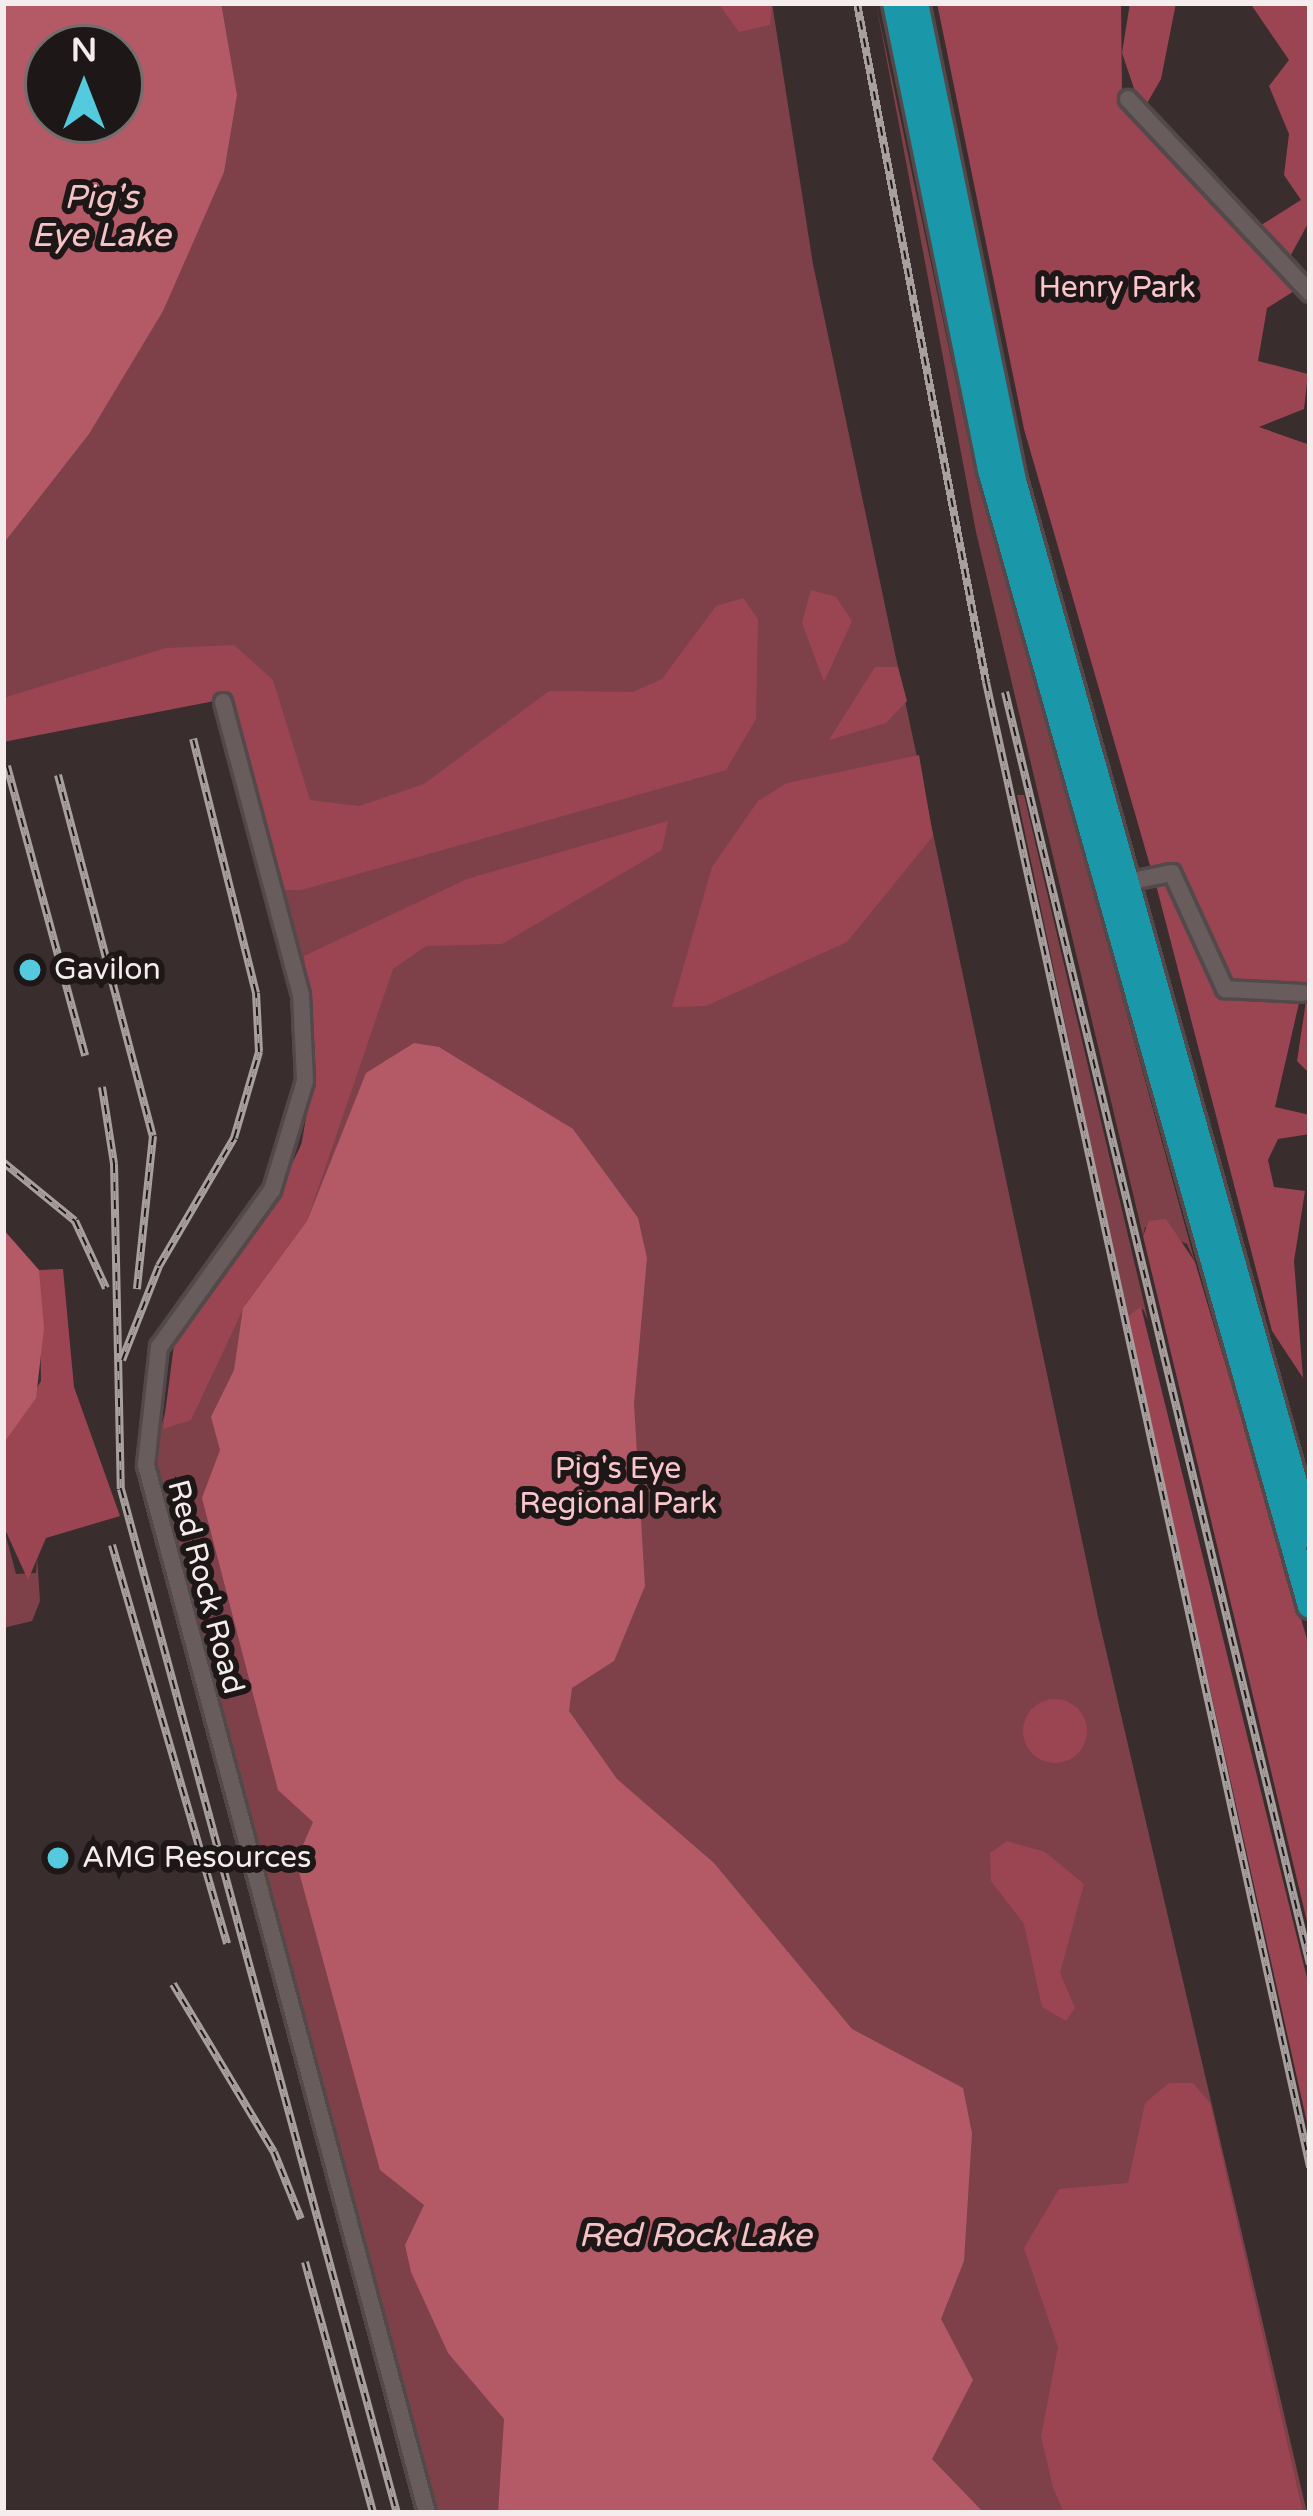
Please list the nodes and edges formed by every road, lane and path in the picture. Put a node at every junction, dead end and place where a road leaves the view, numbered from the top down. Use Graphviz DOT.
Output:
graph roads {
  1 [pos="895,3"];
  2 [pos="916,3"];
  3 [pos="1129,99"];
  4 [pos="1310,293"];
  5 [pos="223,702"];
  6 [pos="1122,884"];
  7 [pos="1304,993"];
  8 [pos="1310,1536"];
  9 [pos="1310,1606"];
  10 [pos="427,2513"];
  1 -- 6 [label="highway"];
  2 -- 6 [label="highway"];
  3 -- 4 [label="street"];
  5 -- 10 [label="street, Red Rock Road"];
  6 -- 7 [label="street"];
  6 -- 8 [label="highway"];
  6 -- 9 [label="highway"];
}
